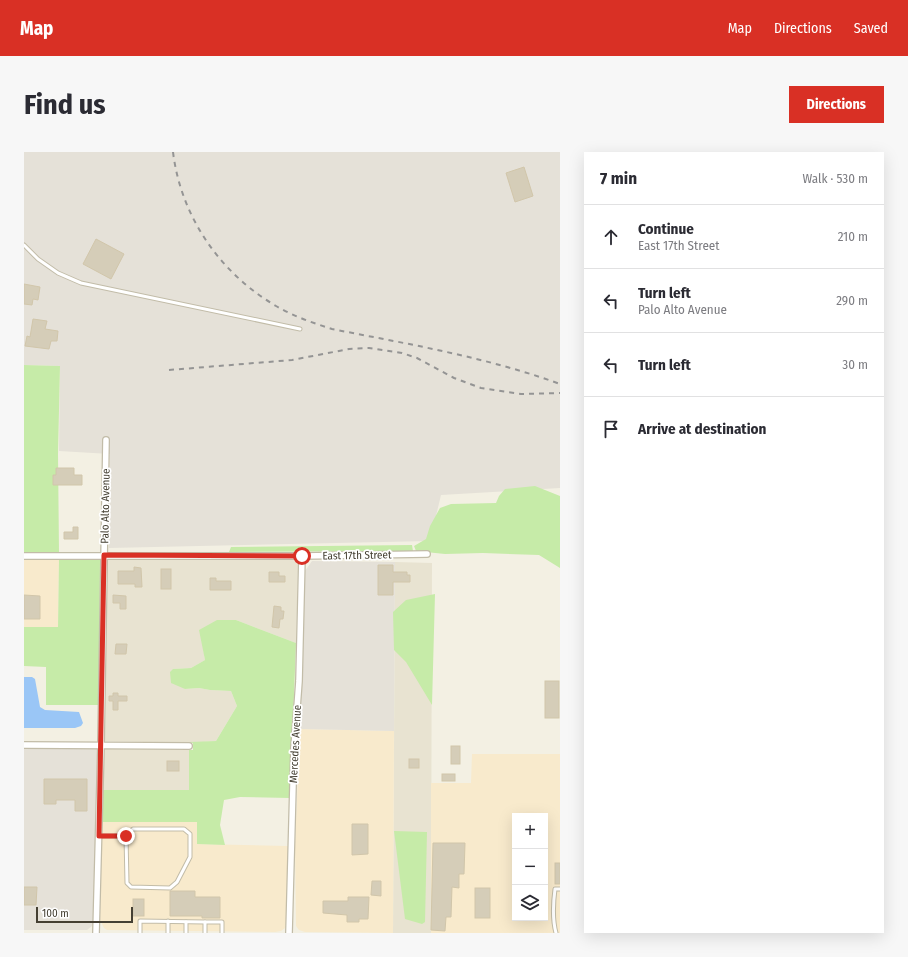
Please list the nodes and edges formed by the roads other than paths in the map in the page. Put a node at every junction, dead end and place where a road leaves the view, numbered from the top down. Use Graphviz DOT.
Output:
graph roads {
  1 [pos="24,245"];
  2 [pos="300,330"];
  3 [pos="106,440"];
  4 [pos="427,554"];
  5 [pos="104,555"];
  6 [pos="24,556"];
  7 [pos="302,556"];
  8 [pos="24,745"];
  9 [pos="101,745"];
  10 [pos="189,746"];
  11 [pos="99,836"];
  12 [pos="126,836"];
  13 [pos="560,889"];
  14 [pos="168,922"];
  15 [pos="186,922"];
  16 [pos="205,922"];
  17 [pos="554,925"];
  18 [pos="560,925"];
  19 [pos="96,933"];
  20 [pos="140,933"];
  21 [pos="168,933"];
  22 [pos="186,933"];
  23 [pos="205,933"];
  24 [pos="222,933"];
  25 [pos="289,933"];
  26 [pos="556,933"];
  1 -- 2 [label="lane"];
  3 -- 5 [label="street, Palo Alto Avenue"];
  4 -- 7 [label="street, East 17th Street"];
  5 -- 6 [label="street, East 17th Street"];
  5 -- 7 [label="street, East 17th Street"];
  5 -- 9 [label="street, Palo Alto Avenue"];
  7 -- 25 [label="street, Mercedes Avenue"];
  8 -- 9 [label="street"];
  9 -- 10 [label="street"];
  9 -- 11 [label="street, Palo Alto Avenue"];
  11 -- 12 [label="lane"];
  11 -- 19 [label="street, Palo Alto Avenue"];
  12 -- 12 [label="lane"];
  13 -- 17 [label="lane"];
  14 -- 15 [label="lane"];
  14 -- 20 [label="lane"];
  14 -- 21 [label="lane"];
  15 -- 16 [label="lane"];
  15 -- 22 [label="lane"];
  16 -- 23 [label="lane"];
  16 -- 24 [label="lane"];
  17 -- 18 [label="lane"];
  17 -- 26 [label="lane"];
}
